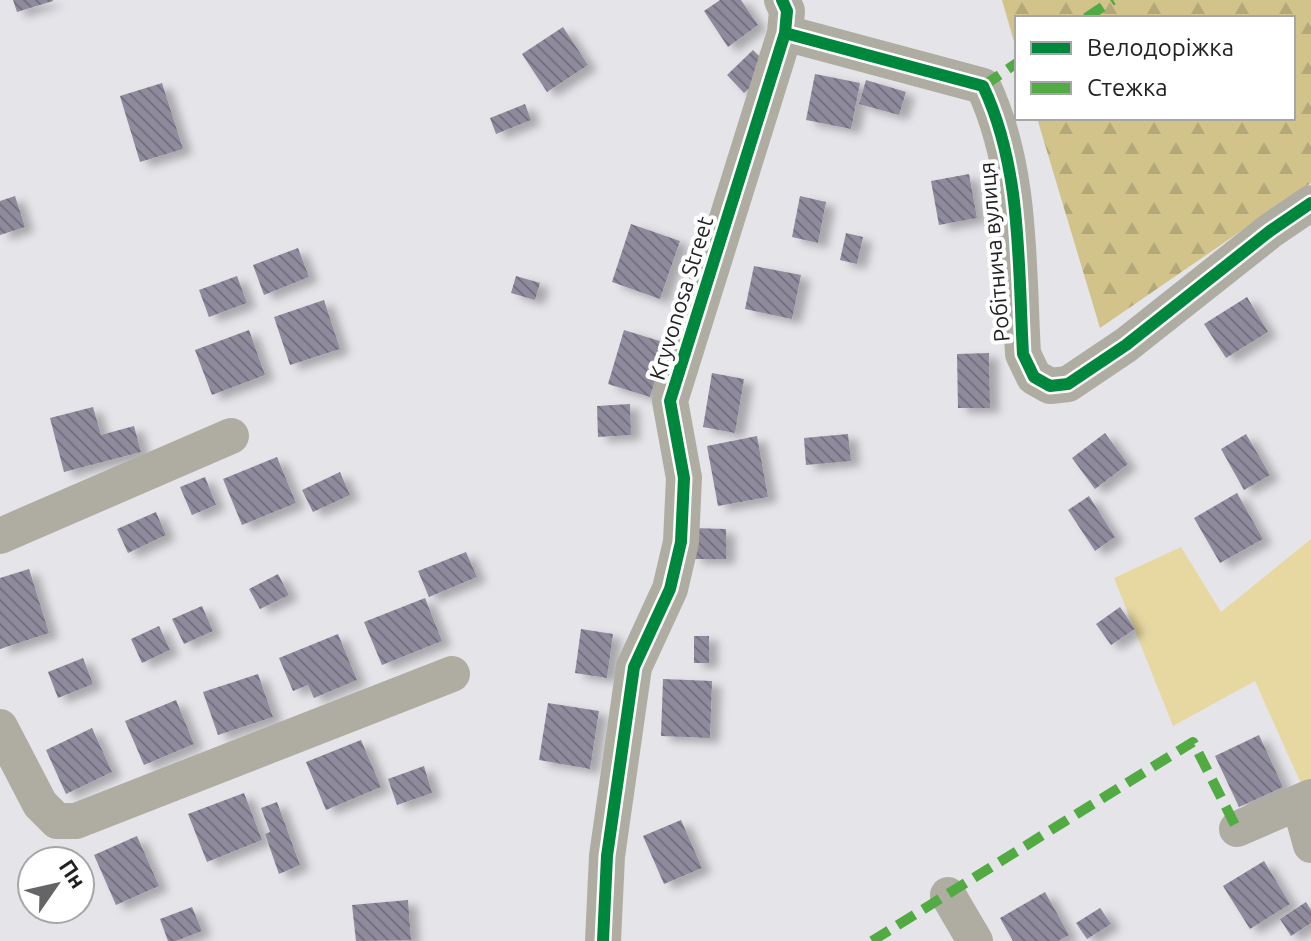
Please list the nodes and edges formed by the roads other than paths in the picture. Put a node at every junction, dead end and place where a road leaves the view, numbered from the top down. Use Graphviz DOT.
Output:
graph roads {
  1 [pos="784,17"];
  2 [pos="1311,203"];
  3 [pos="231,436"];
  4 [pos="0,536"];
  5 [pos="452,674"];
  6 [pos="0,727"];
  7 [pos="1305,799"];
  8 [pos="1237,829"];
  9 [pos="1311,845"];
  10 [pos="948,895"];
  11 [pos="603,941"];
  12 [pos="975,941"];
  1 -- 2 [label="street, Робітнича вулиця"];
  1 -- 11 [label="street, Kryvonosa Street"];
  3 -- 4 [label="street"];
  5 -- 6 [label="street"];
  7 -- 8 [label="street"];
  7 -- 9 [label="street"];
  10 -- 12 [label="street"];
}
